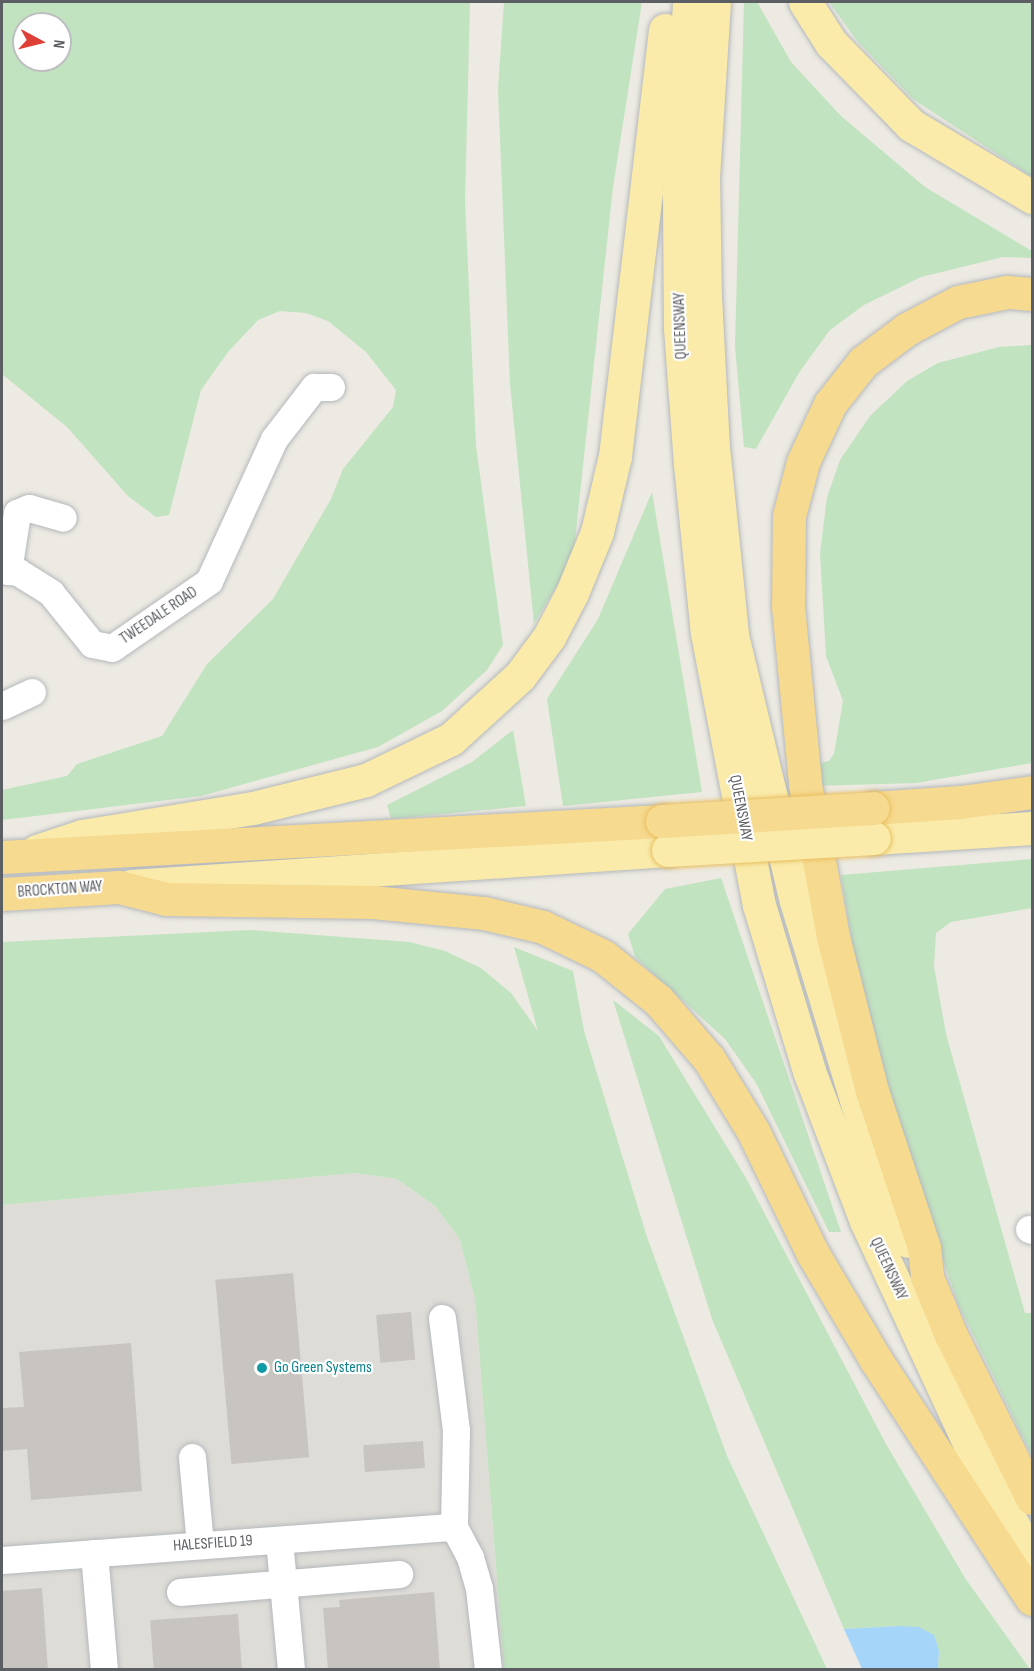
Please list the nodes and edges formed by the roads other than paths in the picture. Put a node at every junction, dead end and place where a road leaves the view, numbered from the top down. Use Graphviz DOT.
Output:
graph roads {
  1 [pos="669,2"];
  2 [pos="689,2"];
  3 [pos="714,2"];
  4 [pos="805,2"];
  5 [pos="1032,197"];
  6 [pos="1032,294"];
  7 [pos="330,387"];
  8 [pos="63,518"];
  9 [pos="5,570"];
  10 [pos="32,692"];
  11 [pos="2,706"];
  12 [pos="1032,792"];
  13 [pos="873,823"];
  14 [pos="1032,828"];
  15 [pos="518,843"];
  16 [pos="13,856"];
  17 [pos="119,887"];
  18 [pos="2,894"];
  19 [pos="927,1277"];
  20 [pos="442,1318"];
  21 [pos="192,1457"];
  22 [pos="1032,1498"];
  23 [pos="454,1527"];
  24 [pos="279,1540"];
  25 [pos="200,1545"];
  26 [pos="94,1553"];
  27 [pos="2,1560"];
  28 [pos="1032,1560"];
  29 [pos="399,1574"];
  30 [pos="283,1583"];
  31 [pos="180,1592"];
  32 [pos="1032,1599"];
  33 [pos="104,1670"];
  34 [pos="291,1670"];
  35 [pos="488,1670"];
  1 -- 16 [label="main road"];
  2 -- 28 [label="main road, QUEENSWAY"];
  3 -- 19 [label="main road, QUEENSWAY"];
  4 -- 5 [label="main road"];
  6 -- 19 [label="highway"];
  7 -- 9 [label="street, TWEEDALE ROAD"];
  8 -- 9 [label="street, TWEEDALE ROAD"];
  10 -- 11 [label="street"];
  12 -- 13 [label="highway"];
  13 -- 14 [label="main road"];
  13 -- 15 [label="highway, bridge"];
  15 -- 16 [label="highway"];
  15 -- 17 [label="main road"];
  17 -- 18 [label="highway, BROCKTON WAY"];
  17 -- 32 [label="highway, BROCKTON WAY"];
  19 -- 22 [label="highway, QUEENSWAY"];
  20 -- 23 [label="street"];
  21 -- 25 [label="street"];
  23 -- 24 [label="street, HALESFIELD 19"];
  23 -- 35 [label="street"];
  24 -- 25 [label="street, HALESFIELD 19"];
  24 -- 30 [label="street"];
  25 -- 26 [label="street, HALESFIELD 19"];
  26 -- 27 [label="street, HALESFIELD 19"];
  26 -- 33 [label="street"];
  29 -- 30 [label="street"];
  30 -- 31 [label="street"];
  30 -- 34 [label="street"];
}
